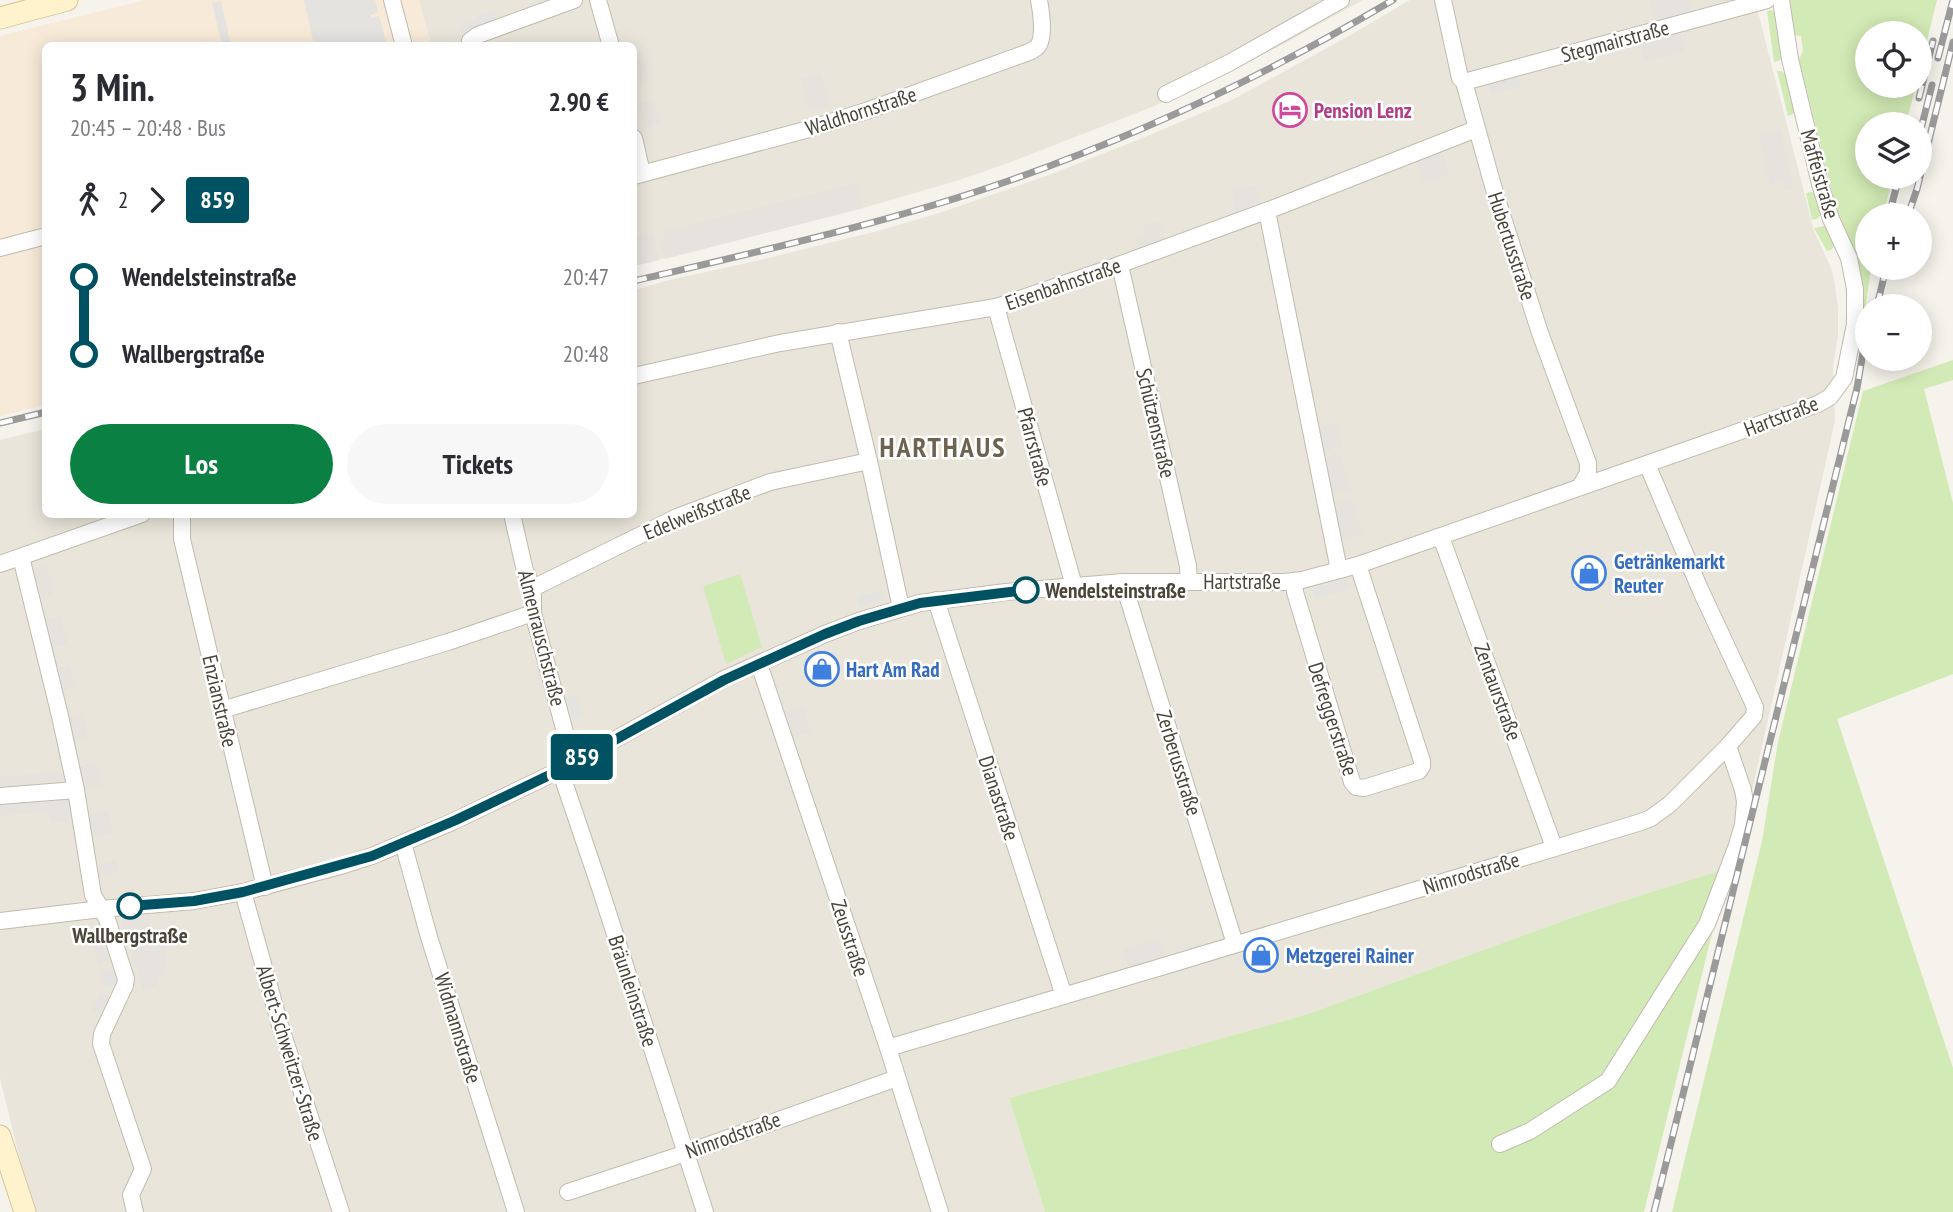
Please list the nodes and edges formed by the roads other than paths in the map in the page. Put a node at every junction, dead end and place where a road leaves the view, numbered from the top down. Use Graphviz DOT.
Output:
graph roads {
  1 [pos="67,0"];
  2 [pos="392,0"];
  3 [pos="574,0"];
  4 [pos="598,0"];
  5 [pos="1039,0"];
  6 [pos="1341,0"];
  7 [pos="1443,0"];
  8 [pos="1766,0"];
  9 [pos="1781,0"];
  10 [pos="1315,7"];
  11 [pos="0,18"];
  12 [pos="403,42"];
  13 [pos="470,42"];
  14 [pos="610,42"];
  15 [pos="1464,82"];
  16 [pos="1166,93"];
  17 [pos="1476,129"];
  18 [pos="638,175"];
  19 [pos="1267,211"];
  20 [pos="42,237"];
  21 [pos="0,248"];
  22 [pos="1120,265"];
  23 [pos="996,307"];
  24 [pos="838,332"];
  25 [pos="637,375"];
  26 [pos="1840,386"];
  27 [pos="869,461"];
  28 [pos="1647,464"];
  29 [pos="1580,487"];
  30 [pos="131,518"];
  31 [pos="182,518"];
  32 [pos="513,518"];
  33 [pos="1441,537"];
  34 [pos="21,557"];
  35 [pos="0,564"];
  36 [pos="1358,565"];
  37 [pos="1339,570"];
  38 [pos="1189,581"];
  39 [pos="1293,581"];
  40 [pos="1123,582"];
  41 [pos="1074,586"];
  42 [pos="533,588"];
  43 [pos="936,600"];
  44 [pos="901,608"];
  45 [pos="533,613"];
  46 [pos="758,664"];
  47 [pos="222,710"];
  48 [pos="1728,746"];
  49 [pos="575,761"];
  50 [pos="560,770"];
  51 [pos="76,790"];
  52 [pos="0,796"];
  53 [pos="403,843"];
  54 [pos="1554,847"];
  55 [pos="265,887"];
  56 [pos="243,892"];
  57 [pos="101,909"];
  58 [pos="0,921"];
  59 [pos="1235,944"];
  60 [pos="1064,996"];
  61 [pos="888,1048"];
  62 [pos="897,1078"];
  63 [pos="0,1136"];
  64 [pos="1500,1144"];
  65 [pos="686,1153"];
  66 [pos="568,1192"];
  67 [pos="25,1212"];
  68 [pos="135,1212"];
  69 [pos="341,1212"];
  70 [pos="516,1212"];
  71 [pos="705,1212"];
  72 [pos="940,1212"];
  1 -- 11 [label="main road"];
  2 -- 12 [label="street"];
  3 -- 13 [label="street"];
  4 -- 14 [label="street"];
  5 -- 18 [label="street, Waldhornstraße"];
  6 -- 10 [label="street"];
  7 -- 15 [label="street, Hubertusstraße"];
  8 -- 15 [label="street, Stegmairstraße"];
  9 -- 26 [label="street, Maffeistraße"];
  10 -- 16 [label="street"];
  15 -- 17 [label="street, Hubertusstraße"];
  17 -- 19 [label="street, Eisenbahnstraße"];
  17 -- 29 [label="street, Hubertusstraße"];
  19 -- 22 [label="street, Eisenbahnstraße"];
  19 -- 37 [label="street"];
  20 -- 21 [label="street"];
  22 -- 23 [label="street, Eisenbahnstraße"];
  22 -- 38 [label="street, Schützenstraße"];
  23 -- 24 [label="street, Eisenbahnstraße"];
  23 -- 41 [label="street, Pfarrstraße"];
  24 -- 25 [label="street, Eisenbahnstraße"];
  24 -- 27 [label="street"];
  26 -- 28 [label="street, Hartstraße"];
  27 -- 42 [label="street, Edelweißstraße"];
  27 -- 44 [label="street"];
  28 -- 29 [label="street, Hartstraße"];
  28 -- 48 [label="street, Nimrodstraße"];
  29 -- 33 [label="street, Hartstraße"];
  30 -- 34 [label="street"];
  31 -- 47 [label="street, Enzianstraße"];
  32 -- 42 [label="street, Almenrauschstraße"];
  33 -- 36 [label="street, Hartstraße"];
  33 -- 54 [label="street, Zentaurstraße"];
  34 -- 35 [label="street"];
  34 -- 51 [label="street"];
  36 -- 37 [label="street, Hartstraße"];
  36 -- 39 [label="street, Defreggerstraße"];
  37 -- 39 [label="street, Hartstraße"];
  38 -- 39 [label="street, Hartstraße"];
  38 -- 40 [label="street, Hartstraße"];
  40 -- 41 [label="street, Hartstraße"];
  40 -- 59 [label="street, Zerberusstraße"];
  41 -- 43 [label="street, Hartstraße"];
  42 -- 45 [label="street, Almenrauschstraße"];
  43 -- 44 [label="street, Hartstraße"];
  43 -- 60 [label="street, Dianastraße"];
  44 -- 46 [label="street, Hartstraße"];
  45 -- 47 [label="street"];
  45 -- 49 [label="street, Almenrauschstraße"];
  46 -- 49 [label="street, Hartstraße"];
  46 -- 61 [label="street, Zeusstraße"];
  47 -- 55 [label="street, Enzianstraße"];
  48 -- 54 [label="street, Nimrodstraße"];
  48 -- 64 [label="street"];
  49 -- 50 [label="street, Hartstraße"];
  50 -- 53 [label="street, Hartstraße"];
  50 -- 65 [label="street, Bräunleinstraße"];
  51 -- 52 [label="street"];
  51 -- 57 [label="street"];
  53 -- 55 [label="street, Hartstraße"];
  53 -- 70 [label="street, Widmannstraße"];
  54 -- 59 [label="street, Nimrodstraße"];
  55 -- 56 [label="street, Hartstraße"];
  56 -- 57 [label="street, Hartstraße"];
  56 -- 69 [label="street, Albert-Schweitzer-Straße"];
  57 -- 58 [label="street, Hartstraße"];
  57 -- 68 [label="street"];
  59 -- 60 [label="street, Nimrodstraße"];
  60 -- 61 [label="street, Nimrodstraße"];
  61 -- 62 [label="street, Zeusstraße"];
  62 -- 65 [label="street, Nimrodstraße"];
  62 -- 72 [label="street, Zeusstraße"];
  63 -- 67 [label="main road"];
  65 -- 66 [label="street, Nimrodstraße"];
  65 -- 71 [label="street, Bräunleinstraße"];
}
